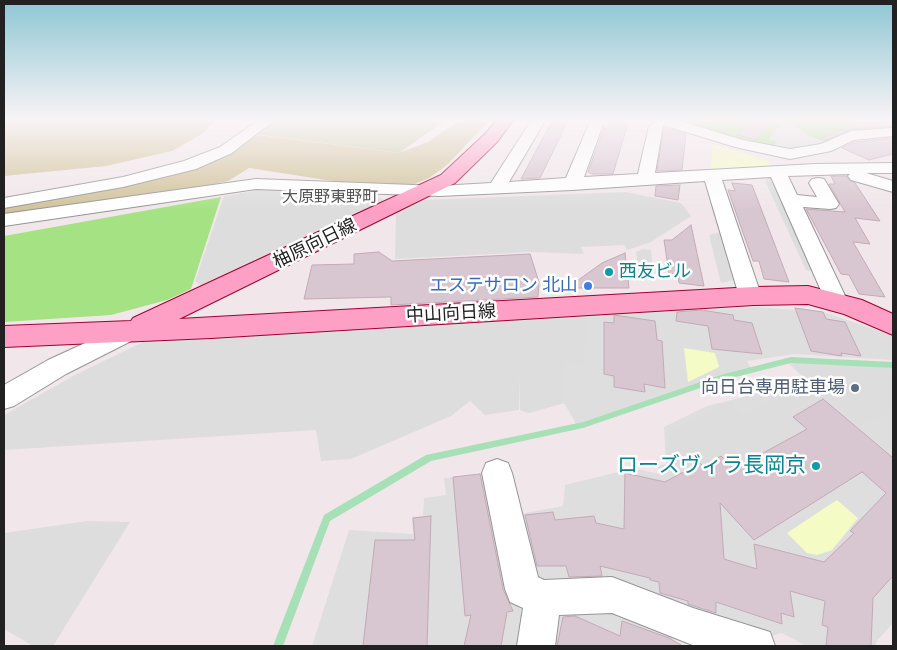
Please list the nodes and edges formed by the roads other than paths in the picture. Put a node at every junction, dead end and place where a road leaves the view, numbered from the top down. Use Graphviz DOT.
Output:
graph roads {
  1 [pos="227,149"];
  2 [pos="479,149"];
  3 [pos="520,149"];
  4 [pos="586,149"];
  5 [pos="652,149"];
  6 [pos="763,149"];
  7 [pos="814,149"];
  8 [pos="837,149"];
  9 [pos="893,168"];
  10 [pos="777,171"];
  11 [pos="822,174"];
  12 [pos="712,176"];
  13 [pos="645,179"];
  14 [pos="572,185"];
  15 [pos="893,187"];
  16 [pos="496,189"];
  17 [pos="424,191"];
  18 [pos="791,200"];
  19 [pos="4,203"];
  20 [pos="4,220"];
  21 [pos="754,296"];
  22 [pos="837,302"];
  23 [pos="893,325"];
  24 [pos="133,330"];
  25 [pos="4,337"];
  26 [pos="4,398"];
  27 [pos="497,473"];
  28 [pos="543,598"];
  29 [pos="692,637"];
  30 [pos="536,646"];
  31 [pos="756,646"];
  1 -- 19 [label="street"];
  2 -- 17 [label="main road, 柚原向日線"];
  3 -- 16 [label="street"];
  4 -- 14 [label="street"];
  5 -- 13 [label="street"];
  6 -- 7 [label="street"];
  8 -- 11 [label="street"];
  9 -- 11 [label="street"];
  10 -- 11 [label="street"];
  10 -- 12 [label="street"];
  10 -- 18 [label="street"];
  11 -- 15 [label="street"];
  11 -- 18 [label="street"];
  12 -- 13 [label="street"];
  12 -- 21 [label="street"];
  13 -- 14 [label="street"];
  14 -- 16 [label="street"];
  16 -- 17 [label="street"];
  17 -- 20 [label="street"];
  17 -- 24 [label="main road, 柚原向日線"];
  18 -- 22 [label="street"];
  21 -- 22 [label="main road, 中山向日線"];
  21 -- 24 [label="main road, 中山向日線"];
  22 -- 23 [label="main road, 中山向日線"];
  24 -- 25 [label="main road, 中山向日線"];
  24 -- 26 [label="street"];
  27 -- 28 [label="street"];
  28 -- 29 [label="street"];
  28 -- 30 [label="street"];
  29 -- 31 [label="street"];
}
